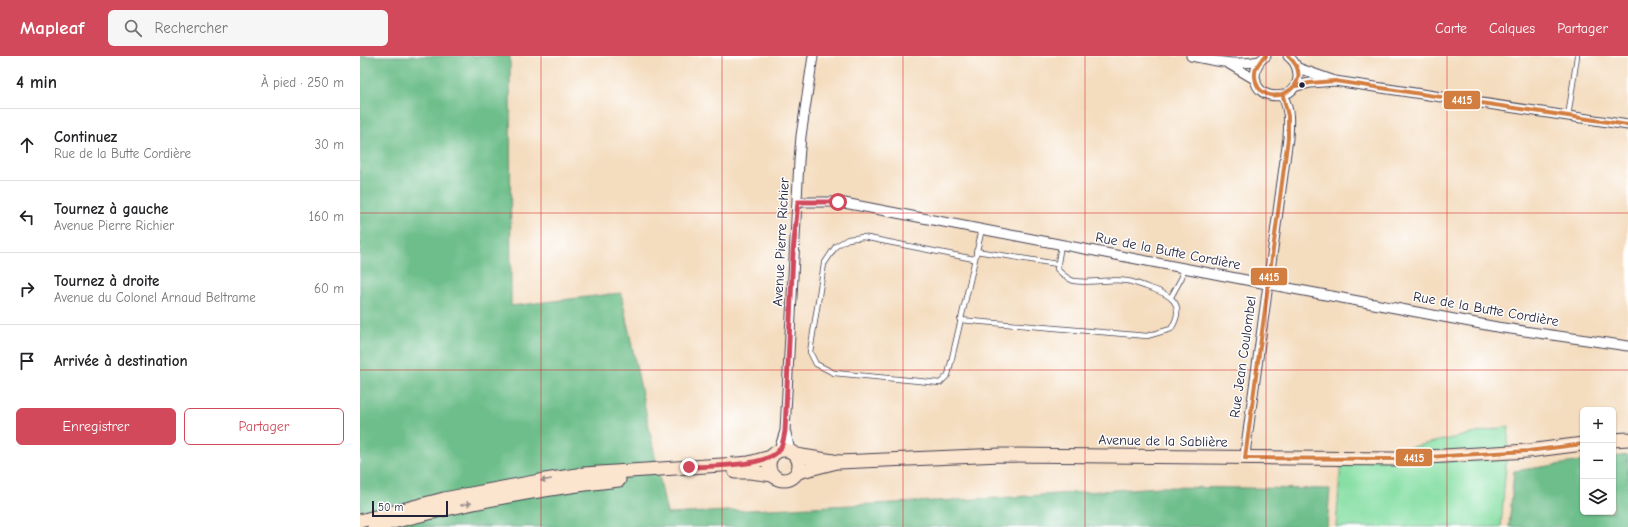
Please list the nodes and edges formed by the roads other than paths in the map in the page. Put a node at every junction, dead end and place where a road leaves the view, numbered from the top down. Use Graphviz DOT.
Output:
graph roads {
  1 [pos="814,56"];
  2 [pos="1191,56"];
  3 [pos="1576,56"];
  4 [pos="1263,59"];
  5 [pos="1294,60"];
  6 [pos="1228,63"];
  7 [pos="1256,80"];
  8 [pos="1335,81"];
  9 [pos="1296,86"];
  10 [pos="1283,96"];
  11 [pos="1568,117"];
  12 [pos="1628,126"];
  13 [pos="798,202"];
  14 [pos="982,229"];
  15 [pos="1061,245"];
  16 [pos="976,251"];
  17 [pos="974,260"];
  18 [pos="1057,264"];
  19 [pos="1183,268"];
  20 [pos="1267,284"];
  21 [pos="1171,297"];
  22 [pos="960,320"];
  23 [pos="1628,346"];
  24 [pos="1628,439"];
  25 [pos="1616,440"];
  26 [pos="1580,444"];
  27 [pos="784,453"];
  28 [pos="1246,458"];
  29 [pos="839,462"];
  30 [pos="798,472"];
  31 [pos="773,475"];
  32 [pos="360,521"];
  33 [pos="374,527"];
  1 -- 13 [label="street, Avenue Pierre Richier"];
  2 -- 6 [label="street"];
  3 -- 11 [label="lane"];
  4 -- 6 [label="street"];
  4 -- 7 [label="street"];
  5 -- 8 [label="street"];
  5 -- 9 [label="street"];
  6 -- 7 [label="street"];
  7 -- 10 [label="street"];
  8 -- 9 [label="street"];
  8 -- 11 [label="street"];
  9 -- 10 [label="street"];
  10 -- 20 [label="street, Rue Jean Coulombel"];
  11 -- 12 [label="street"];
  13 -- 14 [label="street, Rue de la Butte Cordière"];
  13 -- 27 [label="street, Avenue Pierre Richier"];
  14 -- 15 [label="street, Rue de la Butte Cordière"];
  14 -- 16 [label="lane"];
  15 -- 18 [label="lane"];
  15 -- 19 [label="street, Rue de la Butte Cordière"];
  16 -- 17 [label="lane"];
  16 -- 18 [label="lane"];
  17 -- 22 [label="lane"];
  17 -- 22 [label="lane"];
  18 -- 21 [label="lane"];
  19 -- 20 [label="street, Rue de la Butte Cordière"];
  19 -- 21 [label="lane"];
  20 -- 23 [label="street, Rue de la Butte Cordière"];
  20 -- 28 [label="street, Rue Jean Coulombel"];
  21 -- 22 [label="lane"];
  24 -- 25 [label="main road"];
  26 -- 28 [label="main road, Avenue de la Sablière"];
  27 -- 29 [label="main road, Avenue de la Sablière"];
  27 -- 30 [label="main road"];
  27 -- 31 [label="main road"];
  27 -- 32 [label="main road, one-way"];
  28 -- 29 [label="main road, Avenue de la Sablière"];
  29 -- 30 [label="main road, Avenue de la Sablière"];
  30 -- 31 [label="main road"];
  33 -- 31 [label="main road, one-way"];
}
